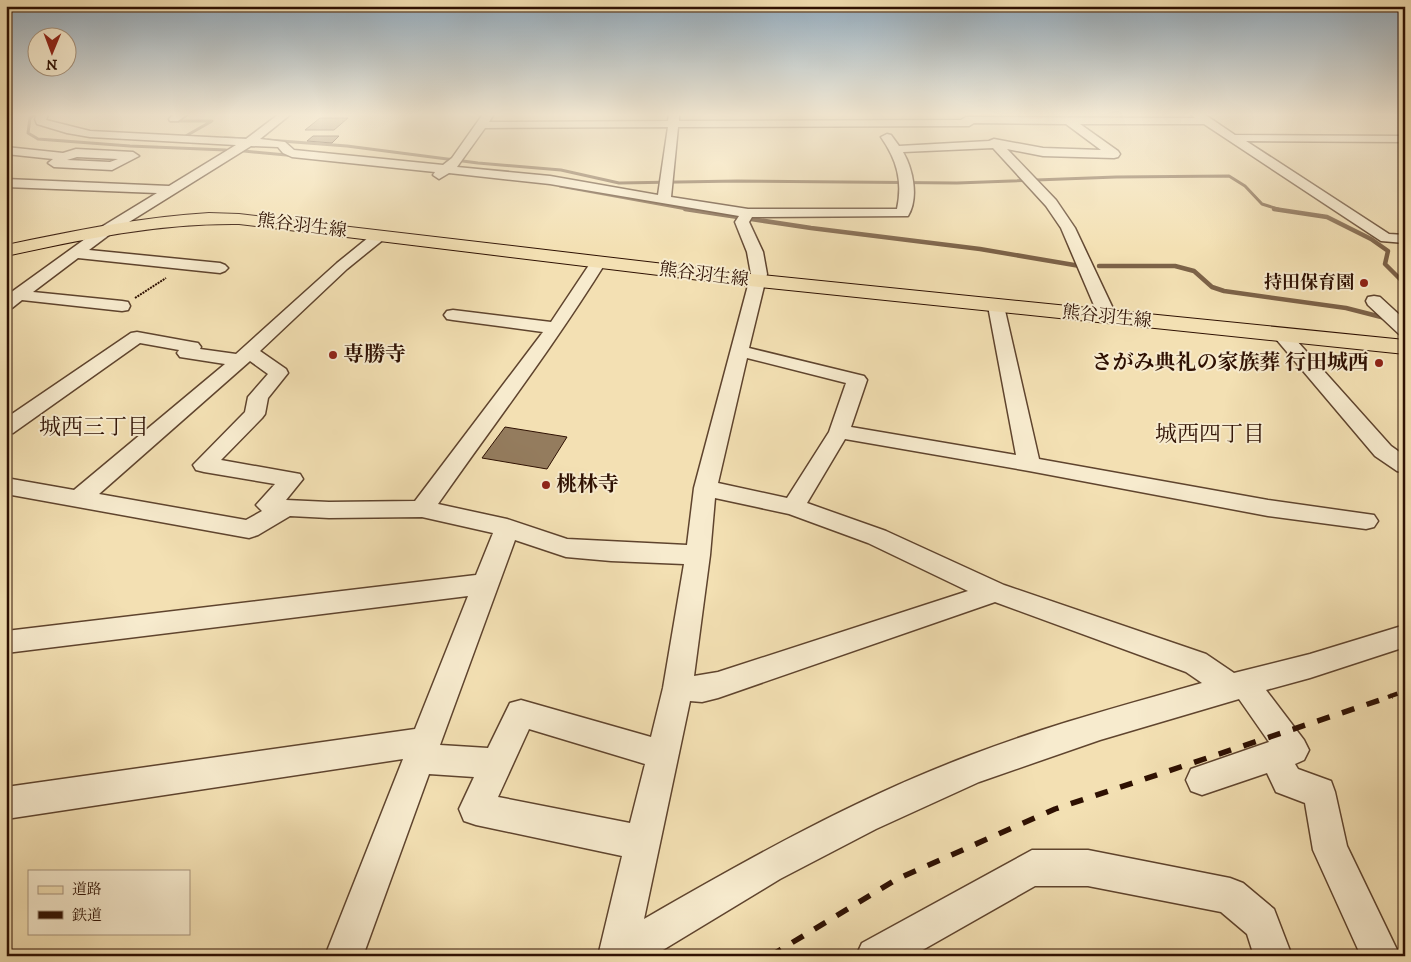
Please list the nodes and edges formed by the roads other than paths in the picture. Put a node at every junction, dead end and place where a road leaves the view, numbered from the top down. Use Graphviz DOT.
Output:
graph roads {
  1 [pos="53,159"];
  2 [pos="221,159"];
  3 [pos="363,159"];
  4 [pos="446,159"];
  5 [pos="455,159"];
  6 [pos="669,159"];
  7 [pos="898,159"];
  8 [pos="1010,159"];
  9 [pos="1264,159"];
  10 [pos="333,164"];
  11 [pos="449,166"];
  12 [pos="6,183"];
  13 [pos="21,183"];
  14 [pos="92,186"];
  15 [pos="907,188"];
  16 [pos="170,190"];
  17 [pos="6,192"];
  18 [pos="862,197"];
  19 [pos="889,197"];
  20 [pos="661,200"];
  21 [pos="67,201"];
  22 [pos="866,212"];
  23 [pos="744,218"];
  24 [pos="108,229"];
  25 [pos="379,236"];
  26 [pos="1405,239"];
  27 [pos="6,251"];
  28 [pos="74,253"];
  29 [pos="598,262"];
  30 [pos="220,268"];
  31 [pos="757,281"];
  32 [pos="12,299"];
  33 [pos="1374,301"];
  34 [pos="122,306"];
  35 [pos="996,306"];
  36 [pos="453,315"];
  37 [pos="1108,317"];
  38 [pos="556,328"];
  39 [pos="1282,335"];
  40 [pos="1404,335"];
  41 [pos="740,351"];
  42 [pos="245,356"];
  43 [pos="6,428"];
  44 [pos="839,432"];
  45 [pos="1029,464"];
  46 [pos="1405,466"];
  47 [pos="6,486"];
  48 [pos="705,488"];
  49 [pos="87,492"];
  50 [pos="286,508"];
  51 [pos="793,508"];
  52 [pos="422,509"];
  53 [pos="1366,521"];
  54 [pos="507,528"];
  55 [pos="698,554"];
  56 [pos="484,584"];
  57 [pos="995,592"];
  58 [pos="1405,636"];
  59 [pos="6,642"];
  60 [pos="1238,685"];
  61 [pos="678,688"];
  62 [pos="421,750"];
  63 [pos="664,755"];
  64 [pos="1275,755"];
  65 [pos="497,764"];
  66 [pos="1202,780"];
  67 [pos="6,803"];
  68 [pos="642,843"];
  69 [pos="344,956"];
  70 [pos="617,956"];
  71 [pos="875,956"];
  72 [pos="1273,956"];
  73 [pos="1381,956"];
  1 -- 13 [label="street"];
  2 -- 16 [label="street"];
  3 -- 11 [label="street"];
  4 -- 11 [label="street"];
  5 -- 11 [label="street"];
  6 -- 20 [label="street"];
  7 -- 15 [label="street"];
  8 -- 37 [label="street"];
  9 -- 26 [label="street"];
  10 -- 11 [label="street"];
  11 -- 20 [label="street"];
  11 -- 23 [label="street"];
  12 -- 13 [label="street"];
  13 -- 14 [label="street"];
  13 -- 17 [label="street"];
  14 -- 16 [label="street"];
  14 -- 21 [label="street"];
  15 -- 19 [label="street"];
  15 -- 22 [label="street"];
  16 -- 24 [label="street"];
  18 -- 22 [label="street"];
  20 -- 23 [label="street"];
  22 -- 23 [label="street"];
  23 -- 31 [label="street"];
  24 -- 25 [label="main road, 熊谷羽生線"];
  24 -- 27 [label="main road, 熊谷羽生線"];
  24 -- 28 [label="street"];
  25 -- 29 [label="main road, 熊谷羽生線"];
  25 -- 42 [label="street"];
  28 -- 30 [label="street"];
  28 -- 32 [label="street"];
  29 -- 31 [label="main road, 熊谷羽生線"];
  29 -- 38 [label="street"];
  31 -- 35 [label="main road, 熊谷羽生線"];
  31 -- 41 [label="street"];
  32 -- 34 [label="street"];
  33 -- 40 [label="street"];
  35 -- 37 [label="main road, 熊谷羽生線"];
  35 -- 45 [label="street"];
  36 -- 38 [label="street"];
  37 -- 39 [label="main road, 熊谷羽生線"];
  38 -- 52 [label="street"];
  39 -- 40 [label="main road, 熊谷羽生線"];
  39 -- 46 [label="street"];
  41 -- 44 [label="street"];
  41 -- 48 [label="street"];
  42 -- 43 [label="street"];
  42 -- 49 [label="street"];
  42 -- 50 [label="street"];
  44 -- 45 [label="street"];
  44 -- 51 [label="street"];
  45 -- 53 [label="street"];
  47 -- 49 [label="street"];
  48 -- 51 [label="street"];
  48 -- 55 [label="street"];
  49 -- 50 [label="street"];
  50 -- 52 [label="street"];
  51 -- 57 [label="street"];
  52 -- 54 [label="street"];
  54 -- 55 [label="street"];
  54 -- 56 [label="street"];
  55 -- 61 [label="street"];
  56 -- 59 [label="street"];
  56 -- 62 [label="street"];
  57 -- 60 [label="street"];
  57 -- 61 [label="street"];
  58 -- 60 [label="street"];
  60 -- 64 [label="street"];
  60 -- 70 [label="street"];
  61 -- 63 [label="street"];
  62 -- 65 [label="street"];
  62 -- 67 [label="street"];
  62 -- 69 [label="street"];
  63 -- 65 [label="street"];
  63 -- 68 [label="street"];
  64 -- 66 [label="street"];
  64 -- 73 [label="street"];
  65 -- 68 [label="street"];
  68 -- 70 [label="street"];
  71 -- 72 [label="street"];
}
